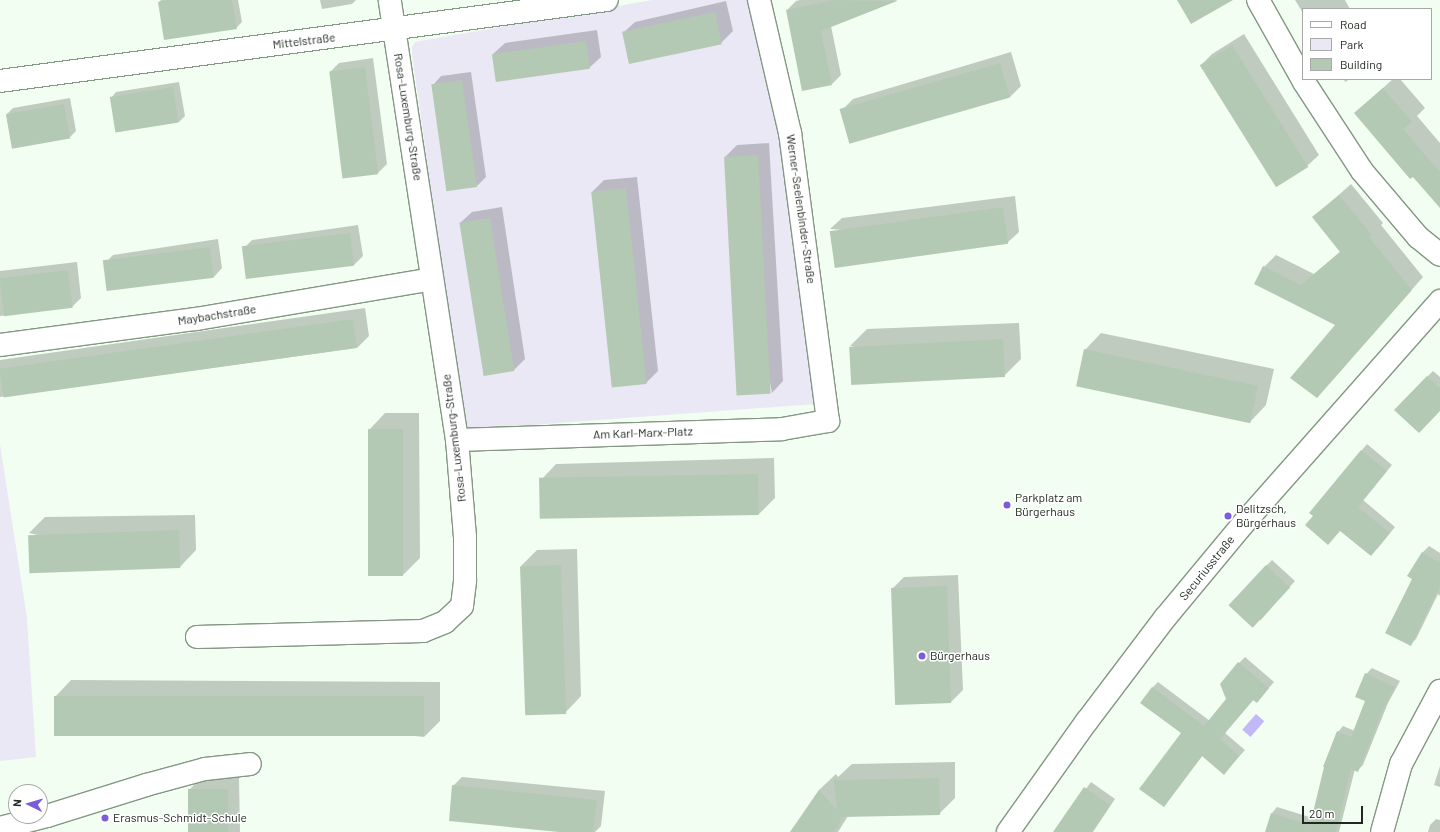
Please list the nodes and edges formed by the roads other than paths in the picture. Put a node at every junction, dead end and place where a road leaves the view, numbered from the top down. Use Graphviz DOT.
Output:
graph roads {
  1 [pos="390,0"];
  2 [pos="607,0"];
  3 [pos="759,0"];
  4 [pos="1258,0"];
  5 [pos="395,29"];
  6 [pos="1302,78"];
  7 [pos="1303,80"];
  8 [pos="0,81"];
  9 [pos="1440,255"];
  10 [pos="432,279"];
  11 [pos="1440,301"];
  12 [pos="0,345"];
  13 [pos="828,421"];
  14 [pos="457,440"];
  15 [pos="197,637"];
  16 [pos="1440,691"];
  17 [pos="250,764"];
  18 [pos="0,828"];
  19 [pos="1008,832"];
  20 [pos="1382,832"];
  1 -- 5 [label="street, Rosa-Luxemburg-Straße"];
  2 -- 5 [label="street, Mittelstraße"];
  3 -- 13 [label="street, Werner-Seelenbinder-Straße"];
  4 -- 6 [label="street"];
  5 -- 8 [label="street, Mittelstraße"];
  5 -- 10 [label="street, Rosa-Luxemburg-Straße"];
  7 -- 9 [label="street"];
  10 -- 12 [label="street, Maybachstraße"];
  10 -- 14 [label="street, Rosa-Luxemburg-Straße"];
  11 -- 19 [label="street, Securiusstraße"];
  13 -- 14 [label="street, Am Karl-Marx-Platz"];
  14 -- 15 [label="street, Rosa-Luxemburg-Straße"];
  16 -- 20 [label="street"];
  17 -- 18 [label="street"];
}
